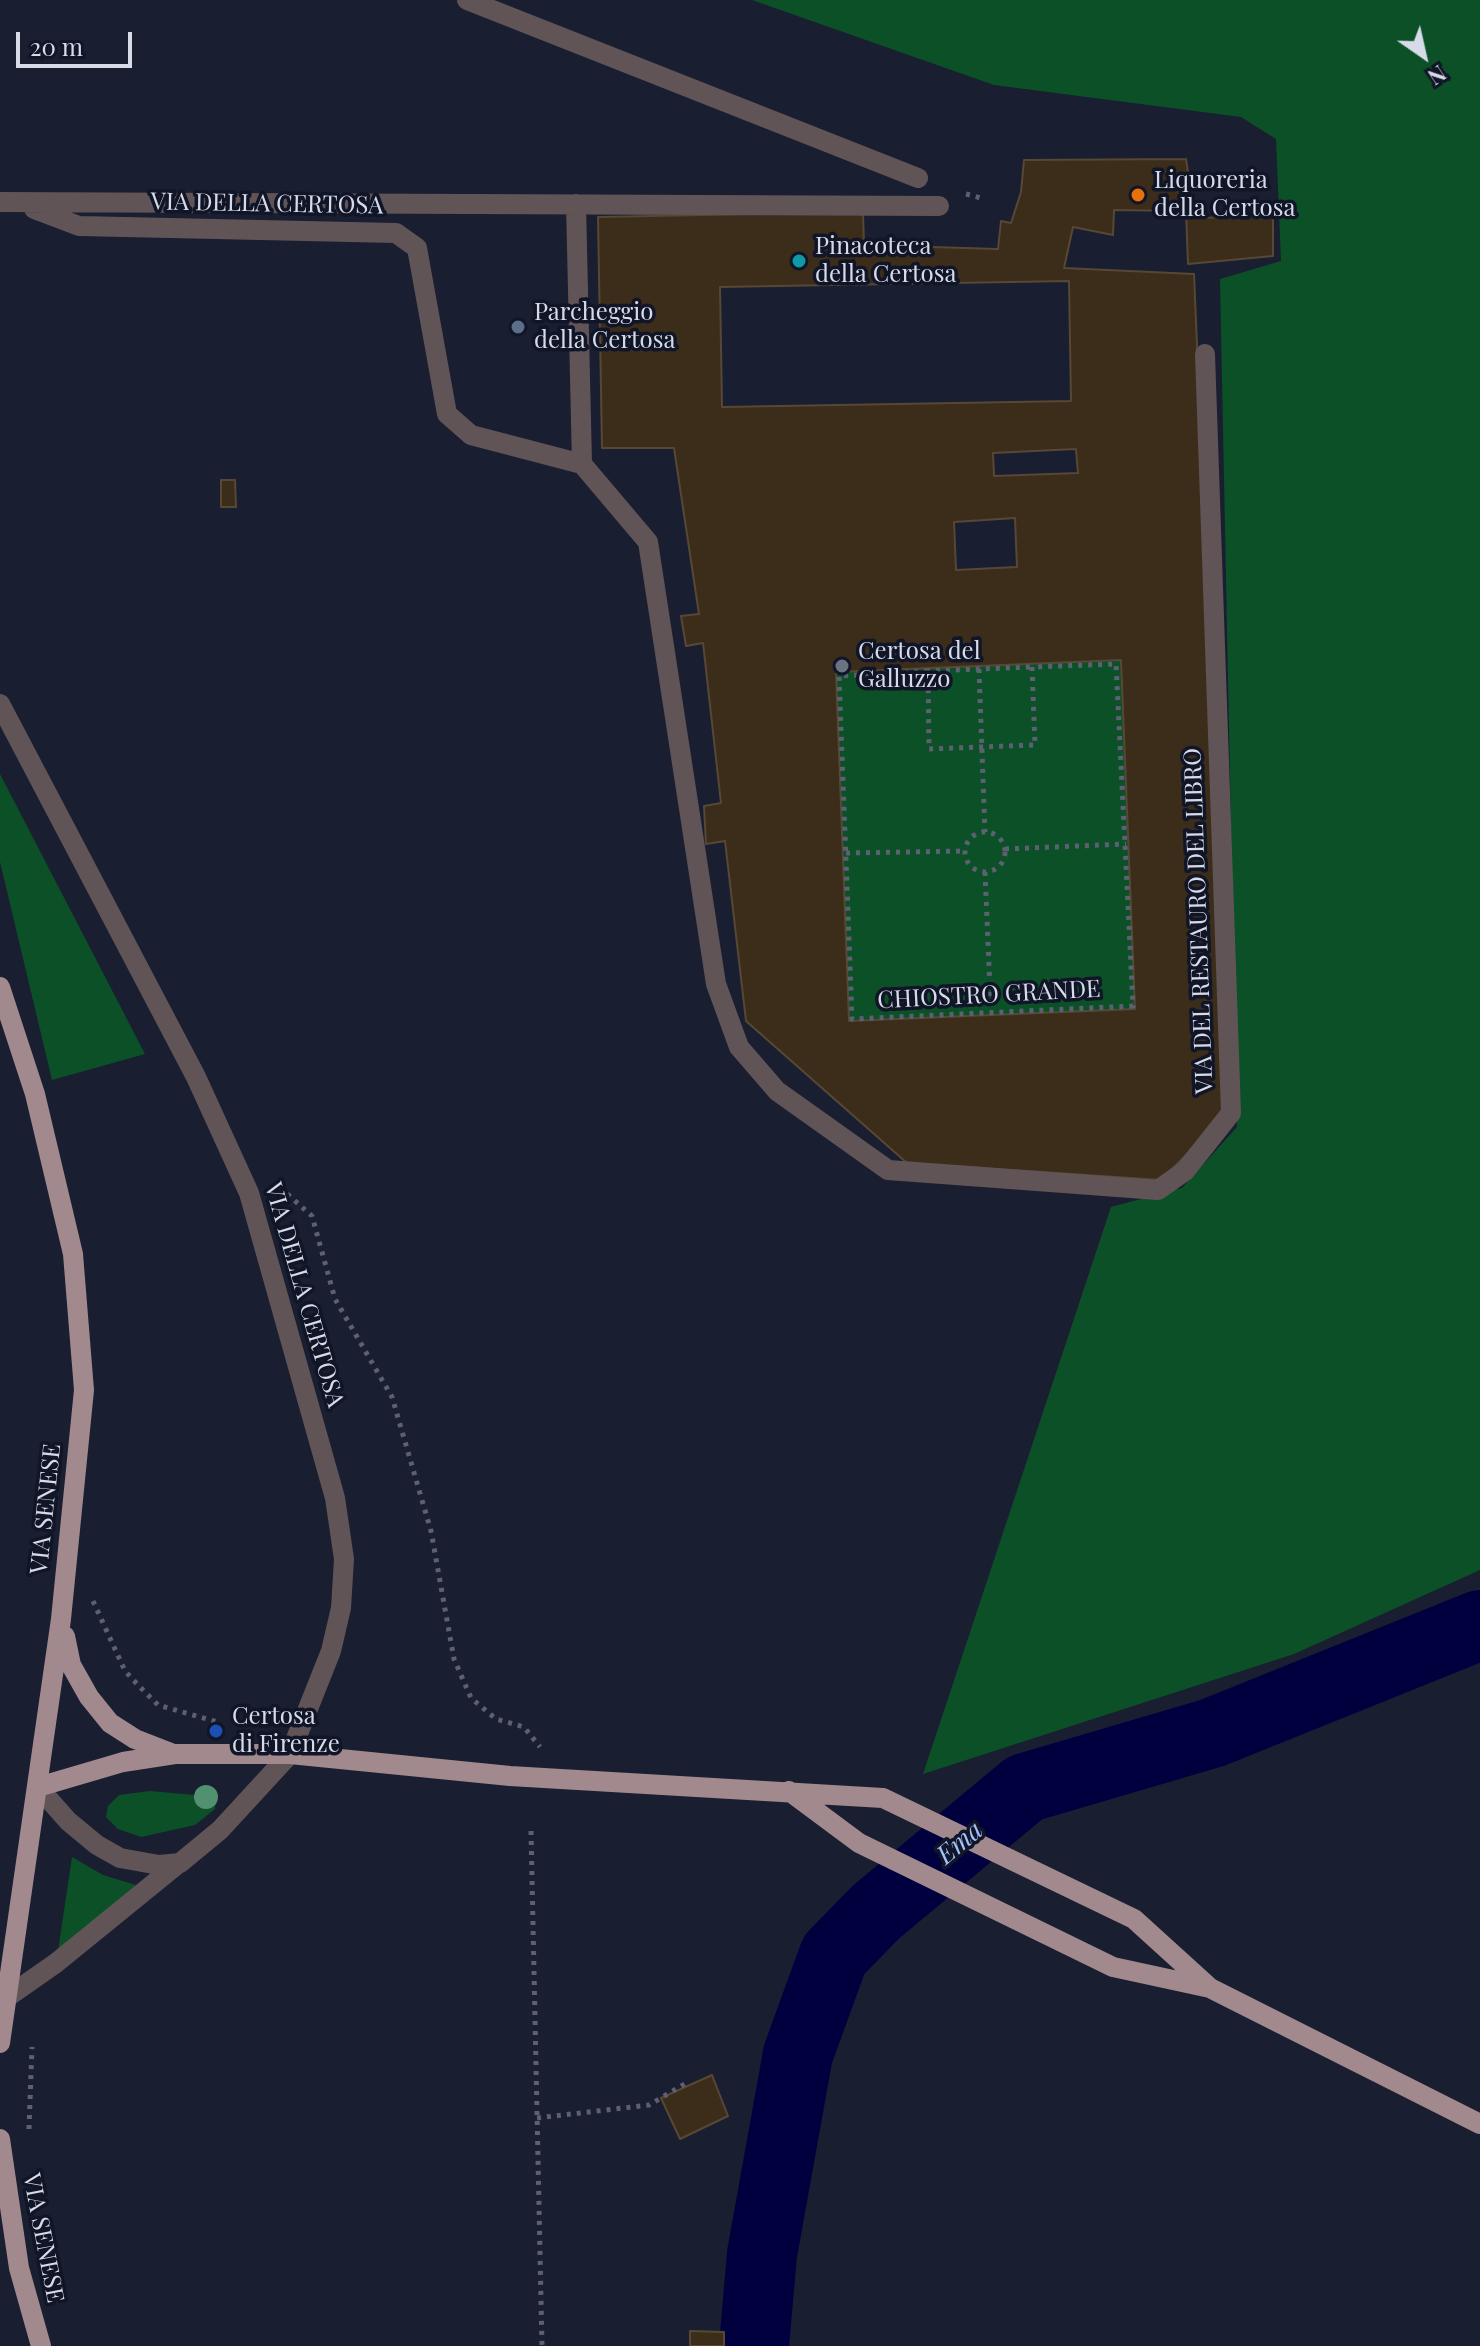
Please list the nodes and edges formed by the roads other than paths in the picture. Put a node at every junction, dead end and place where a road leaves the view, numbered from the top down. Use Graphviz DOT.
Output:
graph roads {
  1 [pos="467,0"];
  2 [pos="918,178"];
  3 [pos="10,203"];
  4 [pos="576,204"];
  5 [pos="939,206"];
  6 [pos="1205,354"];
  7 [pos="582,464"];
  8 [pos="0,704"];
  9 [pos="0,987"];
  10 [pos="61,1619"];
  11 [pos="175,1754"];
  12 [pos="290,1754"];
  13 [pos="38,1787"];
  14 [pos="789,1791"];
  15 [pos="180,1863"];
  16 [pos="1210,1988"];
  17 [pos="6,1998"];
  18 [pos="0,2043"];
  19 [pos="1480,2124"];
  20 [pos="0,2139"];
  21 [pos="41,2346"];
  1 -- 2 [label="street"];
  3 -- 4 [label="street, VIA DELLA CERTOSA"];
  3 -- 7 [label="street, VIA DELLA CERTOSA"];
  4 -- 5 [label="street, VIA DELLA CERTOSA"];
  4 -- 7 [label="street"];
  6 -- 7 [label="street, VIA DEL RESTAURO DEL LIBRO"];
  8 -- 12 [label="street, VIA DELLA CERTOSA"];
  9 -- 10 [label="main road, VIA SENESE"];
  10 -- 11 [label="main road"];
  10 -- 13 [label="main road, VIA SENESE"];
  11 -- 12 [label="main road"];
  11 -- 13 [label="main road"];
  12 -- 14 [label="main road"];
  12 -- 15 [label="street, VIA DELLA CERTOSA"];
  13 -- 15 [label="street"];
  13 -- 17 [label="main road, VIA SENESE"];
  14 -- 16 [label="main road"];
  14 -- 16 [label="main road"];
  15 -- 17 [label="street, VIA DELLA CERTOSA"];
  16 -- 19 [label="main road"];
  17 -- 18 [label="main road, VIA SENESE"];
  20 -- 21 [label="main road, VIA SENESE"];
}
